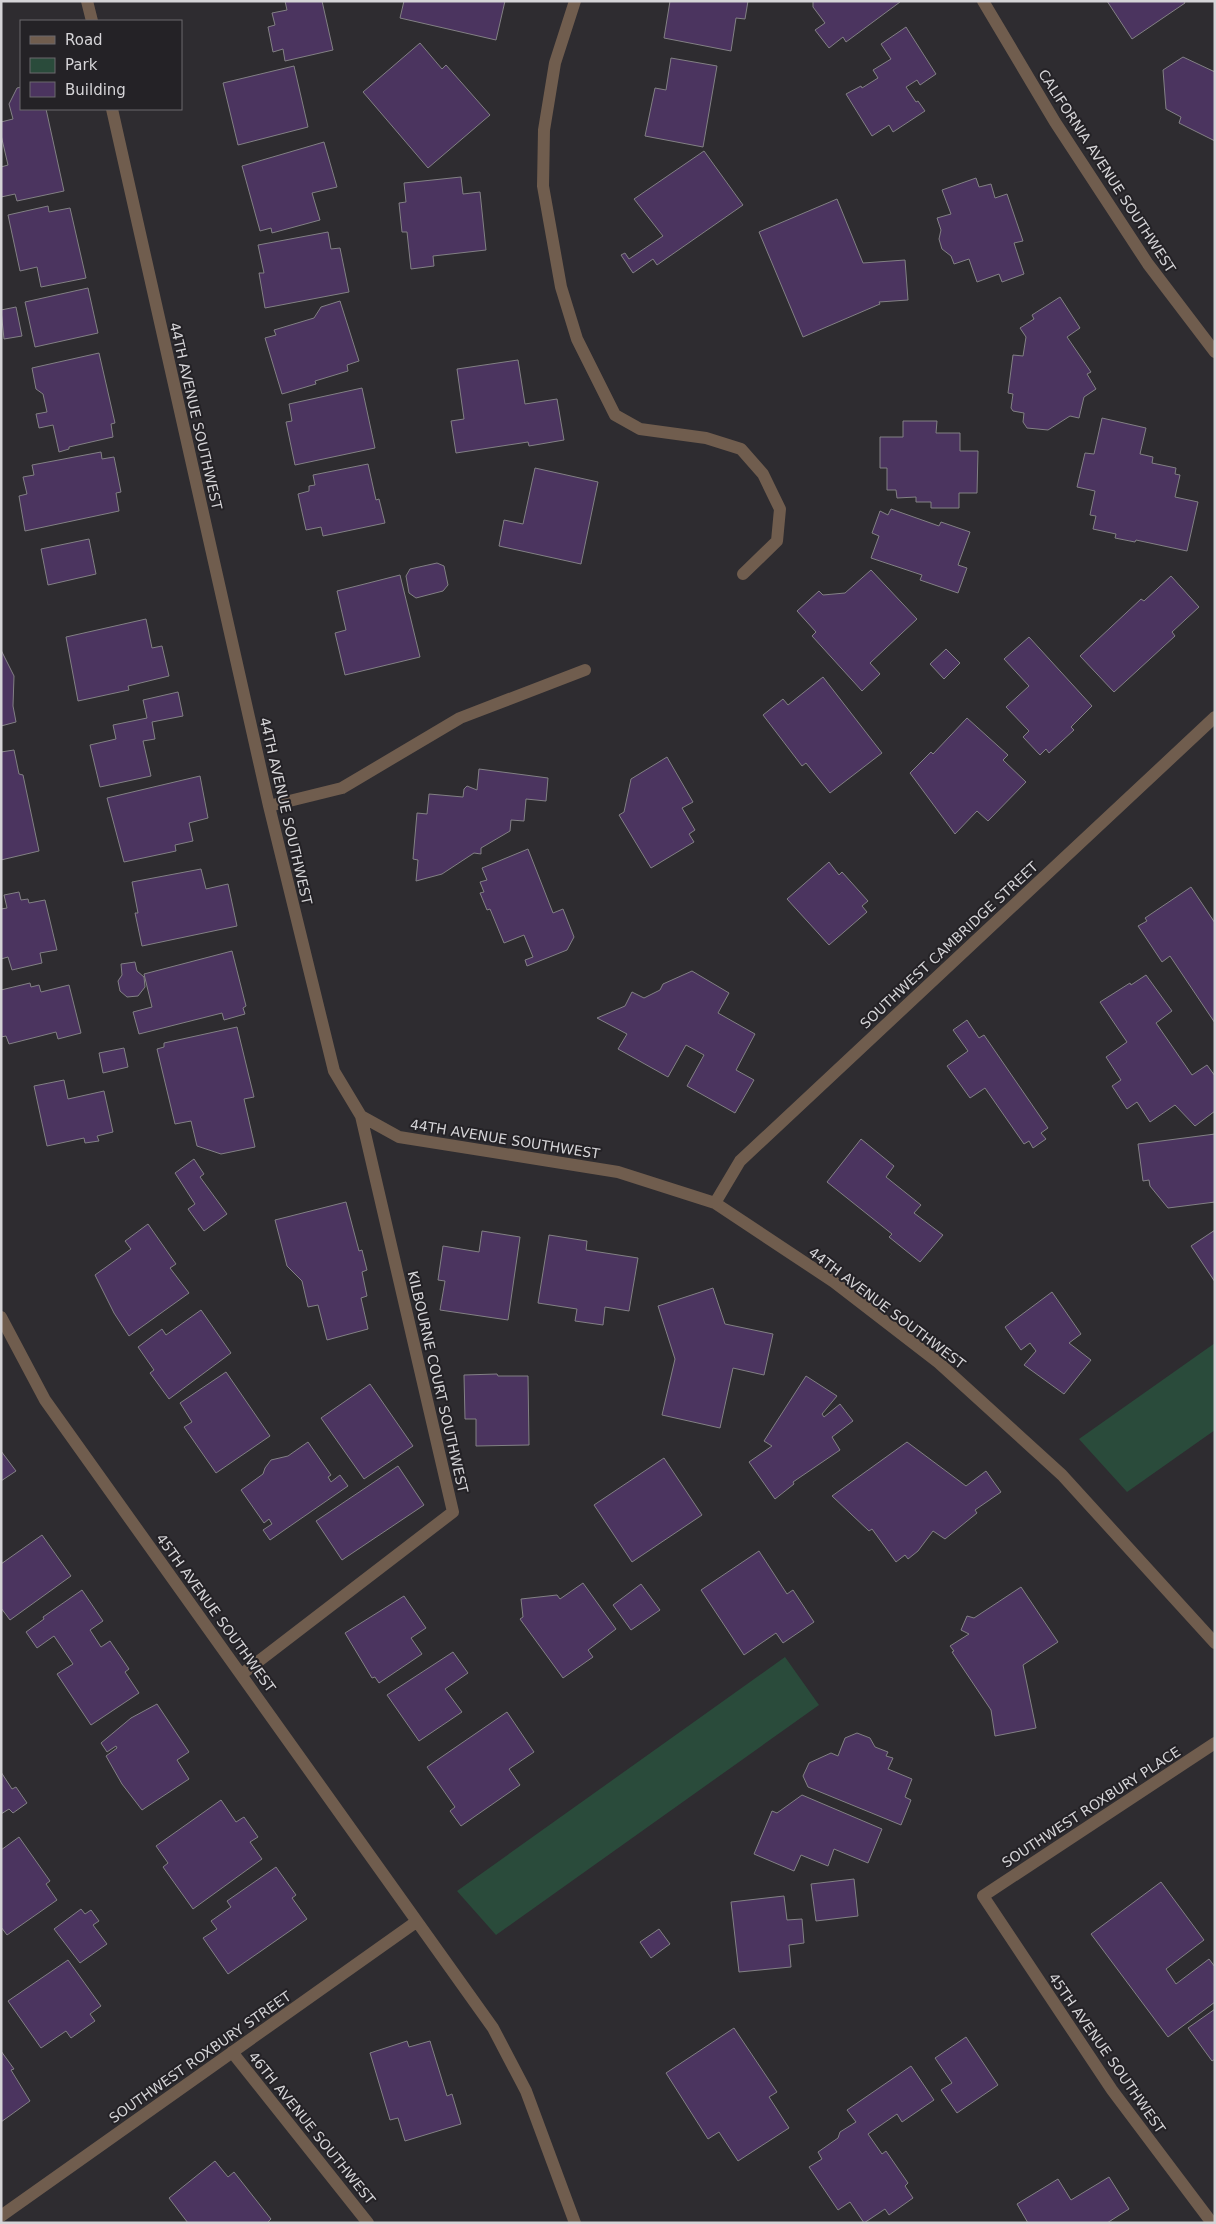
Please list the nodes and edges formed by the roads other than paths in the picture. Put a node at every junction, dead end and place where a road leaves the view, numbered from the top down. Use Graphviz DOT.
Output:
graph roads {
  1 [pos="88,1"];
  2 [pos="575,1"];
  3 [pos="982,1"];
  4 [pos="92,20"];
  5 [pos="112,110"];
  6 [pos="1215,352"];
  7 [pos="743,574"];
  8 [pos="585,670"];
  9 [pos="1215,717"];
  10 [pos="269,806"];
  11 [pos="361,1116"];
  12 [pos="716,1203"];
  13 [pos="1,1317"];
  14 [pos="1215,1643"];
  15 [pos="242,1674"];
  16 [pos="1215,1743"];
  17 [pos="983,1896"];
  18 [pos="416,1922"];
  19 [pos="232,2052"];
  20 [pos="1,2216"];
  21 [pos="368,2223"];
  22 [pos="575,2223"];
  23 [pos="1212,2223"];
  1 -- 4 [label="street"];
  2 -- 7 [label="street"];
  3 -- 6 [label="street, CALIFORNIA AVENUE SOUTHWEST"];
  5 -- 10 [label="street, 44TH AVENUE SOUTHWEST"];
  8 -- 10 [label="street"];
  9 -- 12 [label="street, SOUTHWEST CAMBRIDGE STREET"];
  10 -- 11 [label="street, 44TH AVENUE SOUTHWEST"];
  11 -- 12 [label="street, 44TH AVENUE SOUTHWEST"];
  11 -- 15 [label="street, KILBOURNE COURT SOUTHWEST"];
  12 -- 14 [label="street, 44TH AVENUE SOUTHWEST"];
  13 -- 15 [label="street, 45TH AVENUE SOUTHWEST"];
  15 -- 18 [label="street, 45TH AVENUE SOUTHWEST"];
  16 -- 17 [label="street, SOUTHWEST ROXBURY PLACE"];
  17 -- 23 [label="street, 45TH AVENUE SOUTHWEST"];
  18 -- 19 [label="street, SOUTHWEST ROXBURY STREET"];
  18 -- 22 [label="street, 45TH AVENUE SOUTHWEST"];
  19 -- 20 [label="street, SOUTHWEST ROXBURY STREET"];
  19 -- 21 [label="street, 46TH AVENUE SOUTHWEST"];
}
